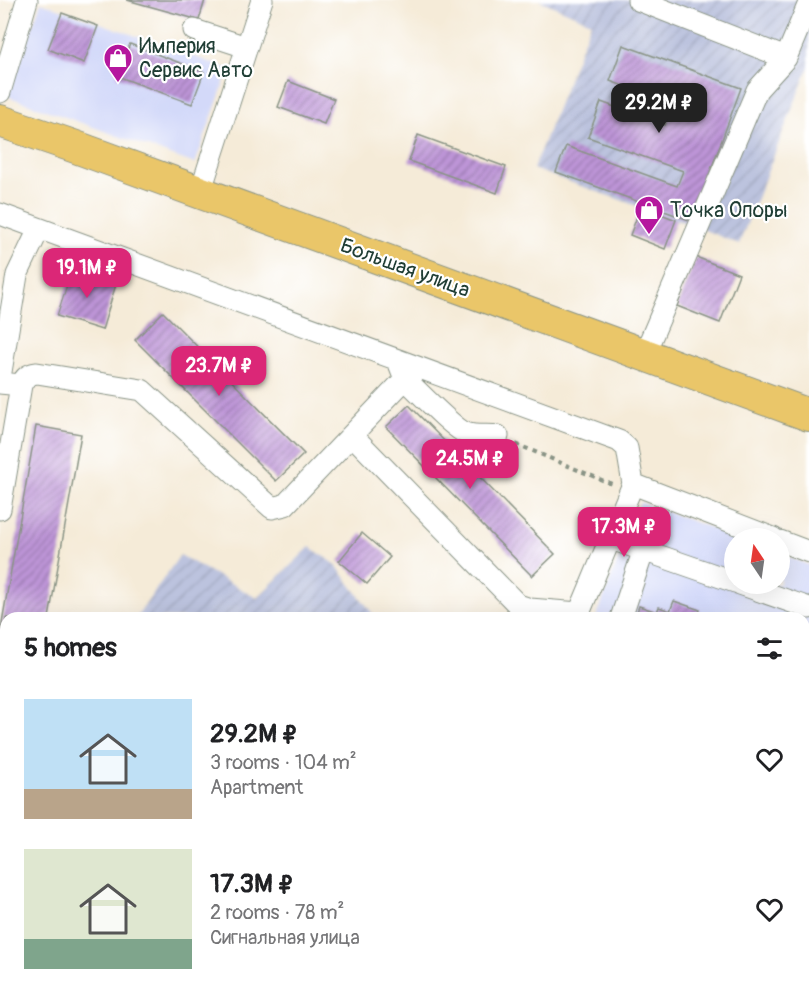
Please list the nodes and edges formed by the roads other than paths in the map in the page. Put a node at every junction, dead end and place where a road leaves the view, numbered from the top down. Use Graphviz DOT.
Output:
graph roads {
  1 [pos="27,0"];
  2 [pos="261,0"];
  3 [pos="638,0"];
  4 [pos="809,3"];
  5 [pos="194,30"];
  6 [pos="246,47"];
  7 [pos="786,58"];
  8 [pos="0,92"];
  9 [pos="0,121"];
  10 [pos="200,193"];
  11 [pos="0,213"];
  12 [pos="39,229"];
  13 [pos="9,274"];
  14 [pos="644,355"];
  15 [pos="401,370"];
  16 [pos="0,378"];
  17 [pos="0,383"];
  18 [pos="21,385"];
  19 [pos="809,415"];
  20 [pos="352,435"];
  21 [pos="498,436"];
  22 [pos="632,488"];
  23 [pos="0,508"];
  24 [pos="745,528"];
  25 [pos="611,539"];
  26 [pos="790,545"];
  27 [pos="644,549"];
  28 [pos="809,552"];
  29 [pos="724,578"];
  30 [pos="769,594"];
  31 [pos="809,608"];
  32 [pos="551,612"];
  33 [pos="580,612"];
  34 [pos="623,612"];
  1 -- 8 [label="street"];
  2 -- 6 [label="street"];
  3 -- 7 [label="street"];
  4 -- 7 [label="street"];
  5 -- 6 [label="street"];
  6 -- 10 [label="street"];
  7 -- 14 [label="street"];
  9 -- 10 [label="highway, Большая улица"];
  10 -- 14 [label="highway, Большая улица"];
  11 -- 12 [label="street"];
  12 -- 13 [label="street"];
  12 -- 15 [label="street"];
  13 -- 16 [label="street"];
  14 -- 19 [label="highway, Большая улица"];
  15 -- 20 [label="street"];
  15 -- 21 [label="street"];
  15 -- 22 [label="street"];
  17 -- 18 [label="street"];
  18 -- 20 [label="street"];
  18 -- 23 [label="street"];
  20 -- 32 [label="street"];
  22 -- 24 [label="street"];
  22 -- 25 [label="street"];
  25 -- 27 [label="street"];
  25 -- 33 [label="street"];
  26 -- 28 [label="street"];
  27 -- 29 [label="street"];
  27 -- 34 [label="street"];
  30 -- 31 [label="street"];
}
